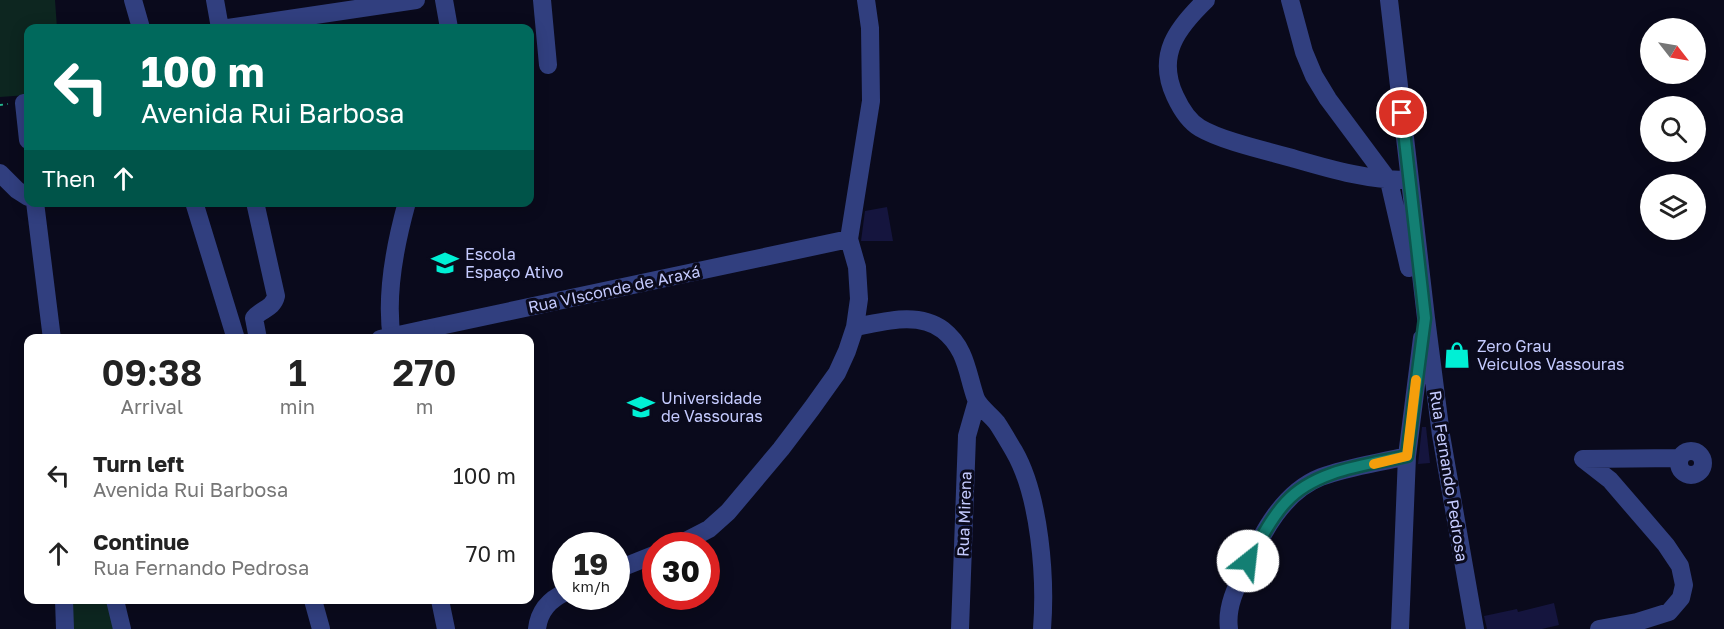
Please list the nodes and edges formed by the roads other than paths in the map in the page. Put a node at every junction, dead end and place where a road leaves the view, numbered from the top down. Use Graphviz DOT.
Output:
graph roads {
  1 [pos="133,0"];
  2 [pos="215,0"];
  3 [pos="416,0"];
  4 [pos="444,0"];
  5 [pos="542,0"];
  6 [pos="866,0"];
  7 [pos="1206,0"];
  8 [pos="1389,0"];
  9 [pos="1294,2"];
  10 [pos="140,24"];
  11 [pos="218,24"];
  12 [pos="255,24"];
  13 [pos="448,24"];
  14 [pos="548,65"];
  15 [pos="0,173"];
  16 [pos="1389,180"];
  17 [pos="1410,180"];
  18 [pos="24,193"];
  19 [pos="36,207"];
  20 [pos="196,207"];
  21 [pos="256,207"];
  22 [pos="406,207"];
  23 [pos="849,239"];
  24 [pos="1425,315"];
  25 [pos="855,327"];
  26 [pos="51,334"];
  27 [pos="234,334"];
  28 [pos="257,334"];
  29 [pos="388,334"];
  30 [pos="402,334"];
  31 [pos="977,401"];
  32 [pos="1407,456"];
  33 [pos="1679,458"];
  34 [pos="703,532"];
  35 [pos="552,601"];
  36 [pos="64,604"];
  37 [pos="116,604"];
  38 [pos="314,604"];
  39 [pos="441,604"];
  40 [pos="64,629"];
  41 [pos="122,629"];
  42 [pos="321,629"];
  43 [pos="446,629"];
  44 [pos="537,629"];
  45 [pos="960,629"];
  46 [pos="1042,629"];
  47 [pos="1229,629"];
  48 [pos="1400,629"];
  49 [pos="1474,629"];
  50 [pos="1599,629"];
  1 -- 10 [label="street"];
  2 -- 11 [label="street"];
  3 -- 12 [label="street"];
  4 -- 13 [label="street"];
  5 -- 14 [label="street"];
  6 -- 23 [label="street"];
  7 -- 16 [label="street"];
  8 -- 17 [label="street, Rua Fernando Pedrosa"];
  9 -- 16 [label="street"];
  15 -- 18 [label="street"];
  16 -- 17 [label="street"];
  16 -- 24 [label="street"];
  17 -- 24 [label="street, Rua Fernando Pedrosa"];
  19 -- 26 [label="street"];
  20 -- 27 [label="street"];
  21 -- 28 [label="street"];
  22 -- 29 [label="street"];
  23 -- 25 [label="street"];
  23 -- 30 [label="street, Rua VIsconde de Araxá, bridge"];
  24 -- 32 [label="street"];
  24 -- 49 [label="street, Rua Fernando Pedrosa"];
  25 -- 31 [label="street"];
  25 -- 34 [label="street"];
  31 -- 45 [label="street, Rua Mirena"];
  31 -- 46 [label="street"];
  32 -- 47 [label="street"];
  32 -- 48 [label="street"];
  33 -- 50 [label="street"];
  35 -- 44 [label="street"];
  36 -- 40 [label="street"];
  37 -- 41 [label="street"];
  38 -- 42 [label="street"];
  39 -- 43 [label="street"];
}
